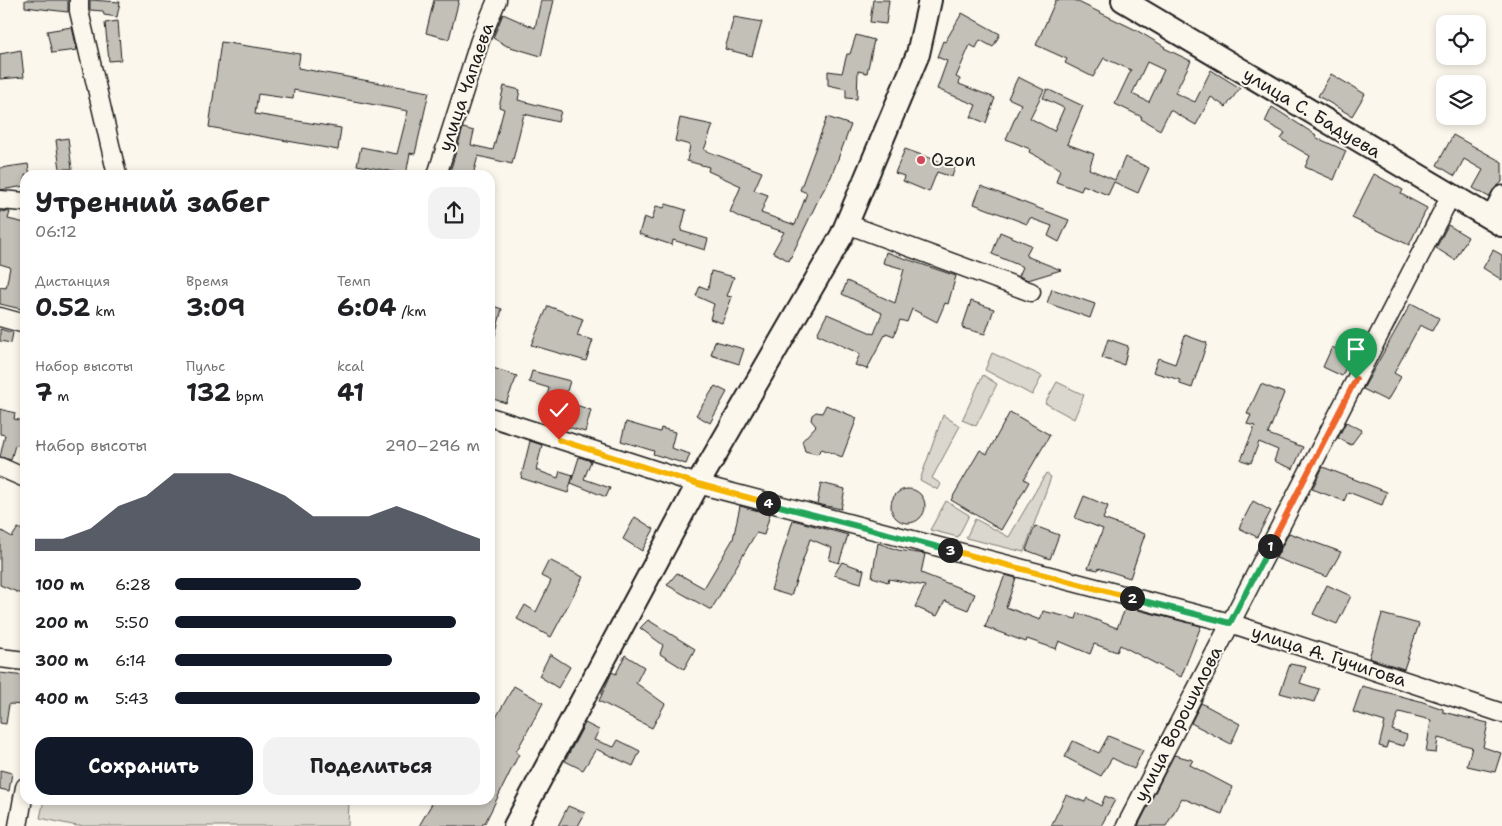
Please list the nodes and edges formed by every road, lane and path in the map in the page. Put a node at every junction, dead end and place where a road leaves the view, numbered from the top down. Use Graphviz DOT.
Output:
graph roads {
  1 [pos="79,0"];
  2 [pos="497,0"];
  3 [pos="1123,0"];
  4 [pos="929,4"];
  5 [pos="117,170"];
  6 [pos="439,170"];
  7 [pos="1451,195"];
  8 [pos="1502,195"];
  9 [pos="0,200"];
  10 [pos="20,202"];
  11 [pos="1496,221"];
  12 [pos="847,224"];
  13 [pos="1031,292"];
  14 [pos="0,317"];
  15 [pos="20,323"];
  16 [pos="495,419"];
  17 [pos="0,467"];
  18 [pos="20,476"];
  19 [pos="698,484"];
  20 [pos="1230,623"];
  21 [pos="0,658"];
  22 [pos="20,661"];
  23 [pos="1502,713"];
  24 [pos="22,805"];
  25 [pos="18,826"];
  26 [pos="515,826"];
  27 [pos="1126,826"];
  1 -- 5 [label="street"];
  2 -- 6 [label="street, улица Чапаева"];
  3 -- 7 [label="main road, улица С. Бадуева"];
  4 -- 12 [label="main road"];
  7 -- 11 [label="main road, улица С. Бадуева"];
  7 -- 20 [label="street, улица Ворошилова"];
  8 -- 11 [label="street"];
  9 -- 10 [label="street"];
  12 -- 13 [label="street"];
  12 -- 19 [label="main road"];
  14 -- 15 [label="street"];
  16 -- 19 [label="street, улица А. Гучигова"];
  17 -- 18 [label="street"];
  19 -- 20 [label="street, улица А. Гучигова"];
  19 -- 26 [label="main road"];
  20 -- 23 [label="street, улица А. Гучигова"];
  20 -- 27 [label="street, улица Ворошилова"];
  21 -- 22 [label="street"];
  24 -- 25 [label="street"];
}
